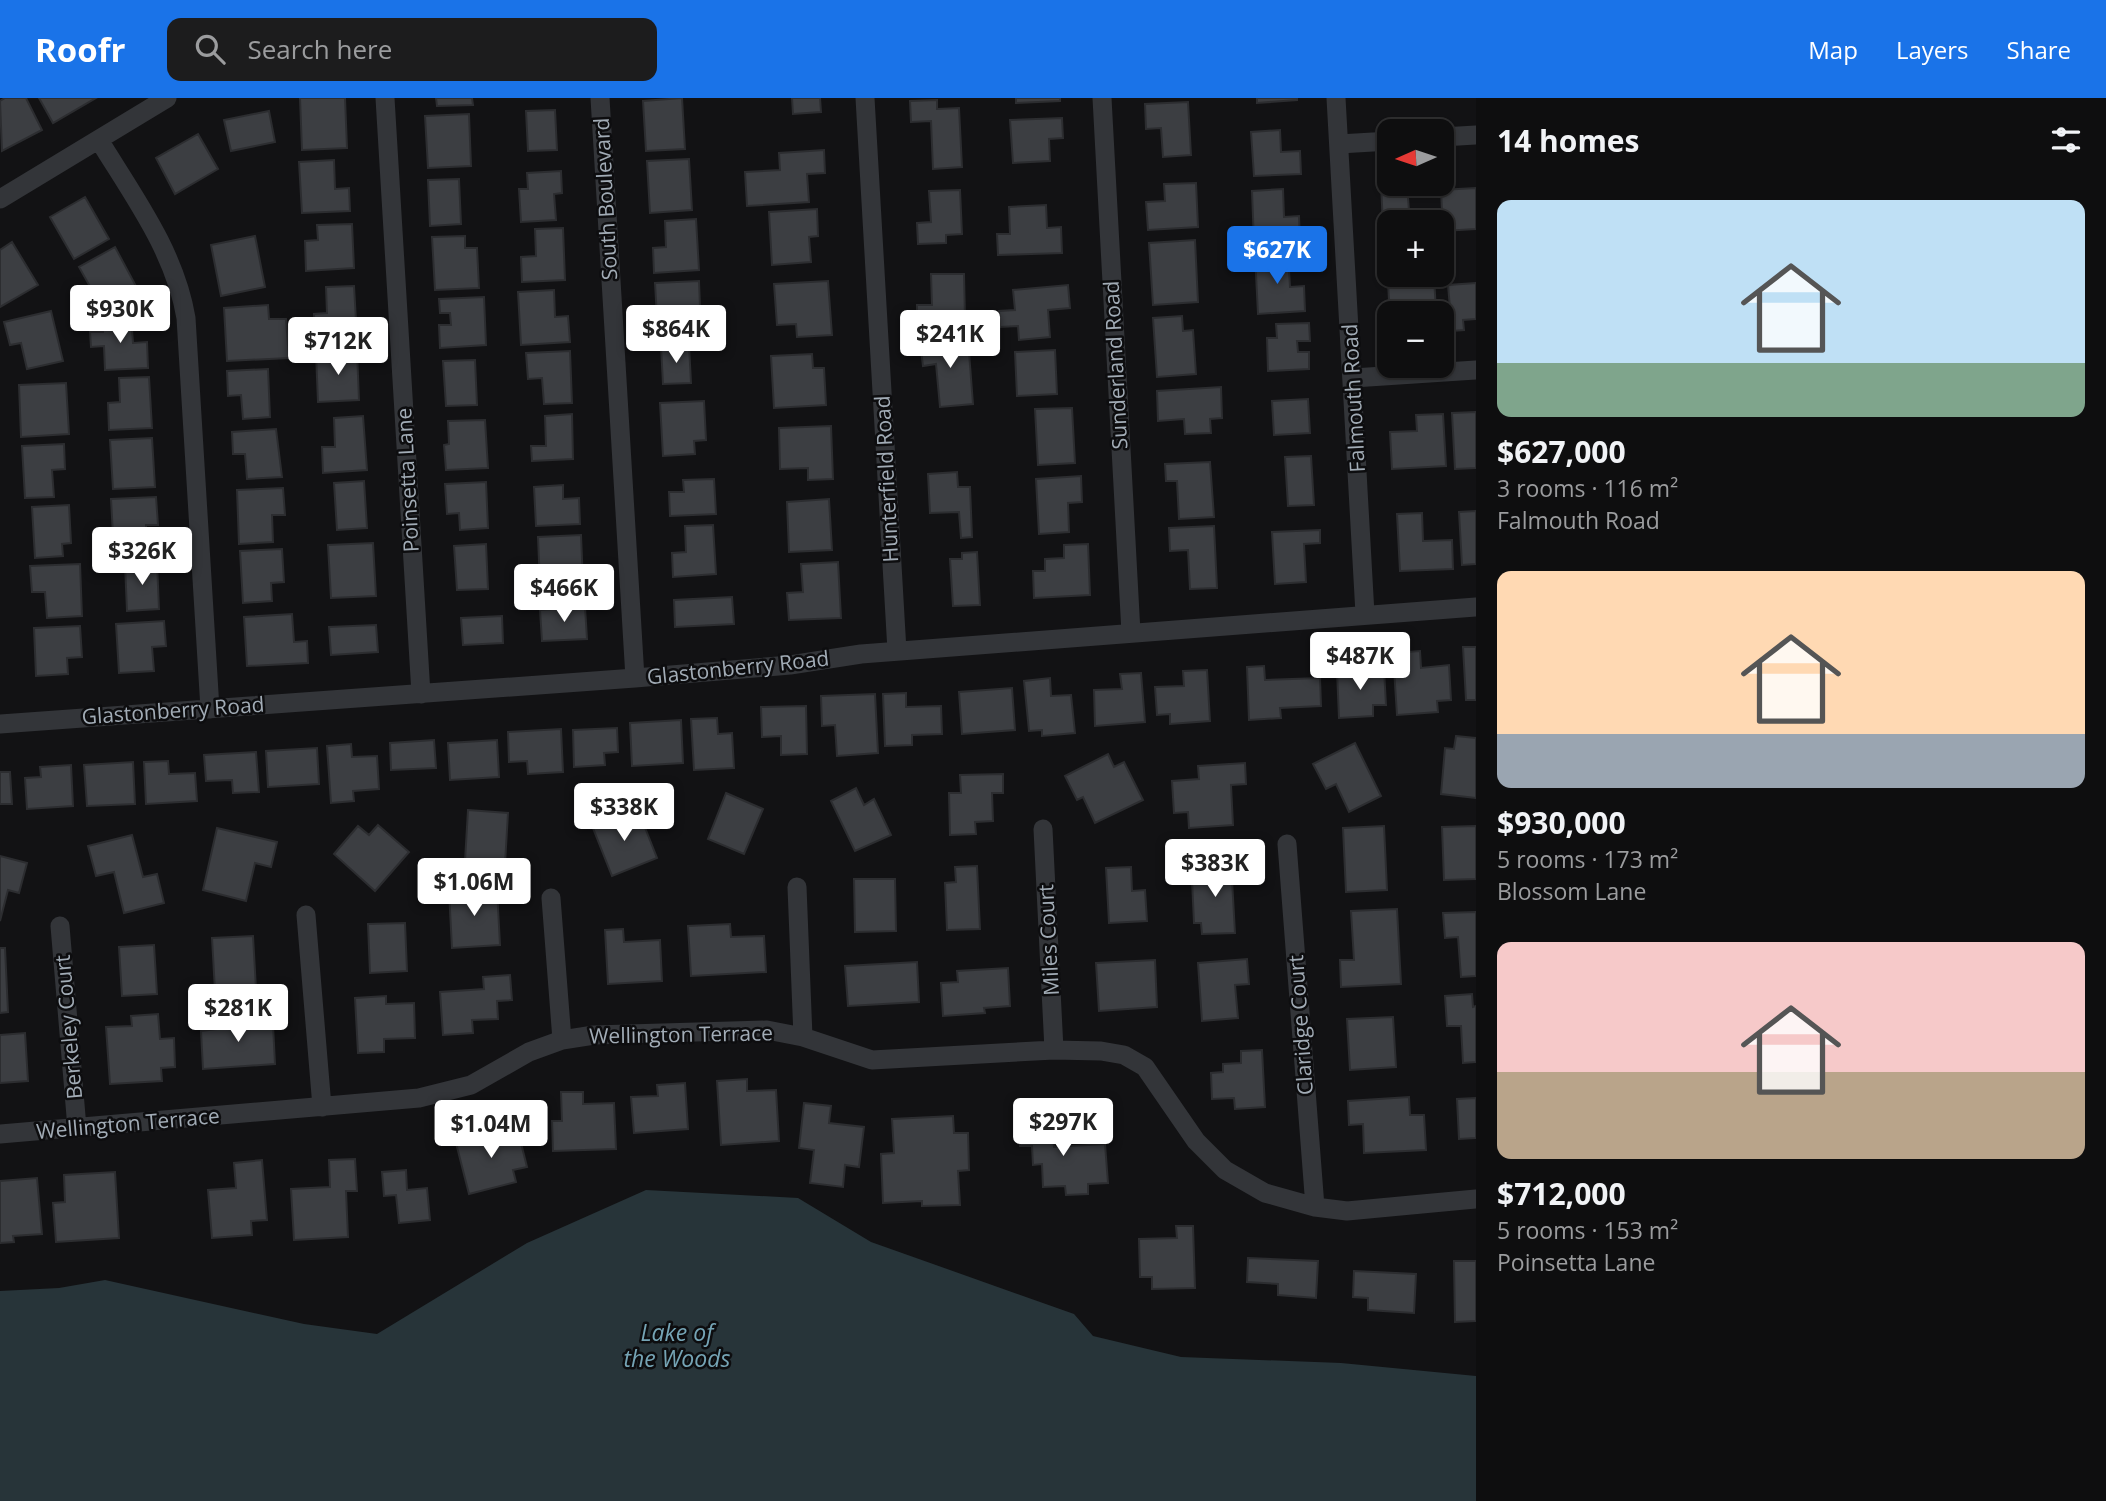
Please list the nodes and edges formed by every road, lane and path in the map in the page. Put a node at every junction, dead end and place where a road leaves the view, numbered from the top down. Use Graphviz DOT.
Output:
graph roads {
  1 [pos="167,98"];
  2 [pos="386,98"];
  3 [pos="600,98"];
  4 [pos="865,98"];
  5 [pos="1102,98"];
  6 [pos="1336,98"];
  7 [pos="1476,135"];
  8 [pos="1454,136"];
  9 [pos="99,140"];
  10 [pos="1377,142"];
  11 [pos="1339,144"];
  12 [pos="0,198"];
  13 [pos="1476,370"];
  14 [pos="1353,379"];
  15 [pos="1476,607"];
  16 [pos="1366,614"];
  17 [pos="1130,633"];
  18 [pos="897,651"];
  19 [pos="635,678"];
  20 [pos="421,694"];
  21 [pos="210,709"];
  22 [pos="0,718"];
  23 [pos="0,724"];
  24 [pos="1043,829"];
  25 [pos="1287,844"];
  26 [pos="797,887"];
  27 [pos="551,898"];
  28 [pos="306,915"];
  29 [pos="60,926"];
  30 [pos="803,1037"];
  31 [pos="562,1040"];
  32 [pos="1054,1051"];
  33 [pos="322,1107"];
  34 [pos="78,1128"];
  35 [pos="0,1135"];
  36 [pos="1476,1199"];
  37 [pos="1315,1207"];
  1 -- 9 [label="street"];
  2 -- 20 [label="street, Poinsetta Lane"];
  3 -- 19 [label="street, South Boulevard"];
  4 -- 18 [label="street, Hunterfield Road"];
  5 -- 17 [label="street, Sunderland Road"];
  6 -- 11 [label="street, Falmouth Road"];
  7 -- 8 [label="street"];
  9 -- 12 [label="street"];
  9 -- 21 [label="street"];
  10 -- 11 [label="street"];
  11 -- 14 [label="street, Falmouth Road"];
  13 -- 14 [label="street"];
  14 -- 16 [label="street, Falmouth Road"];
  15 -- 16 [label="street, Glastonberry Road"];
  16 -- 17 [label="street, Glastonberry Road"];
  17 -- 18 [label="street, Glastonberry Road"];
  18 -- 19 [label="street, Glastonberry Road"];
  19 -- 20 [label="street, Glastonberry Road"];
  20 -- 21 [label="street, Glastonberry Road"];
  21 -- 23 [label="street, Glastonberry Road"];
  22 -- 23 [label="street"];
  24 -- 32 [label="street, Miles Court"];
  25 -- 37 [label="street, Claridge Court"];
  26 -- 30 [label="street"];
  27 -- 31 [label="street"];
  28 -- 33 [label="street"];
  29 -- 34 [label="street, Berkeley Court"];
  30 -- 31 [label="street, Wellington Terrace"];
  30 -- 32 [label="street, Wellington Terrace"];
  31 -- 33 [label="street, Wellington Terrace"];
  32 -- 37 [label="street, Wellington Terrace"];
  33 -- 34 [label="street, Wellington Terrace"];
  34 -- 35 [label="street, Wellington Terrace"];
  36 -- 37 [label="street, Wellington Terrace"];
}
